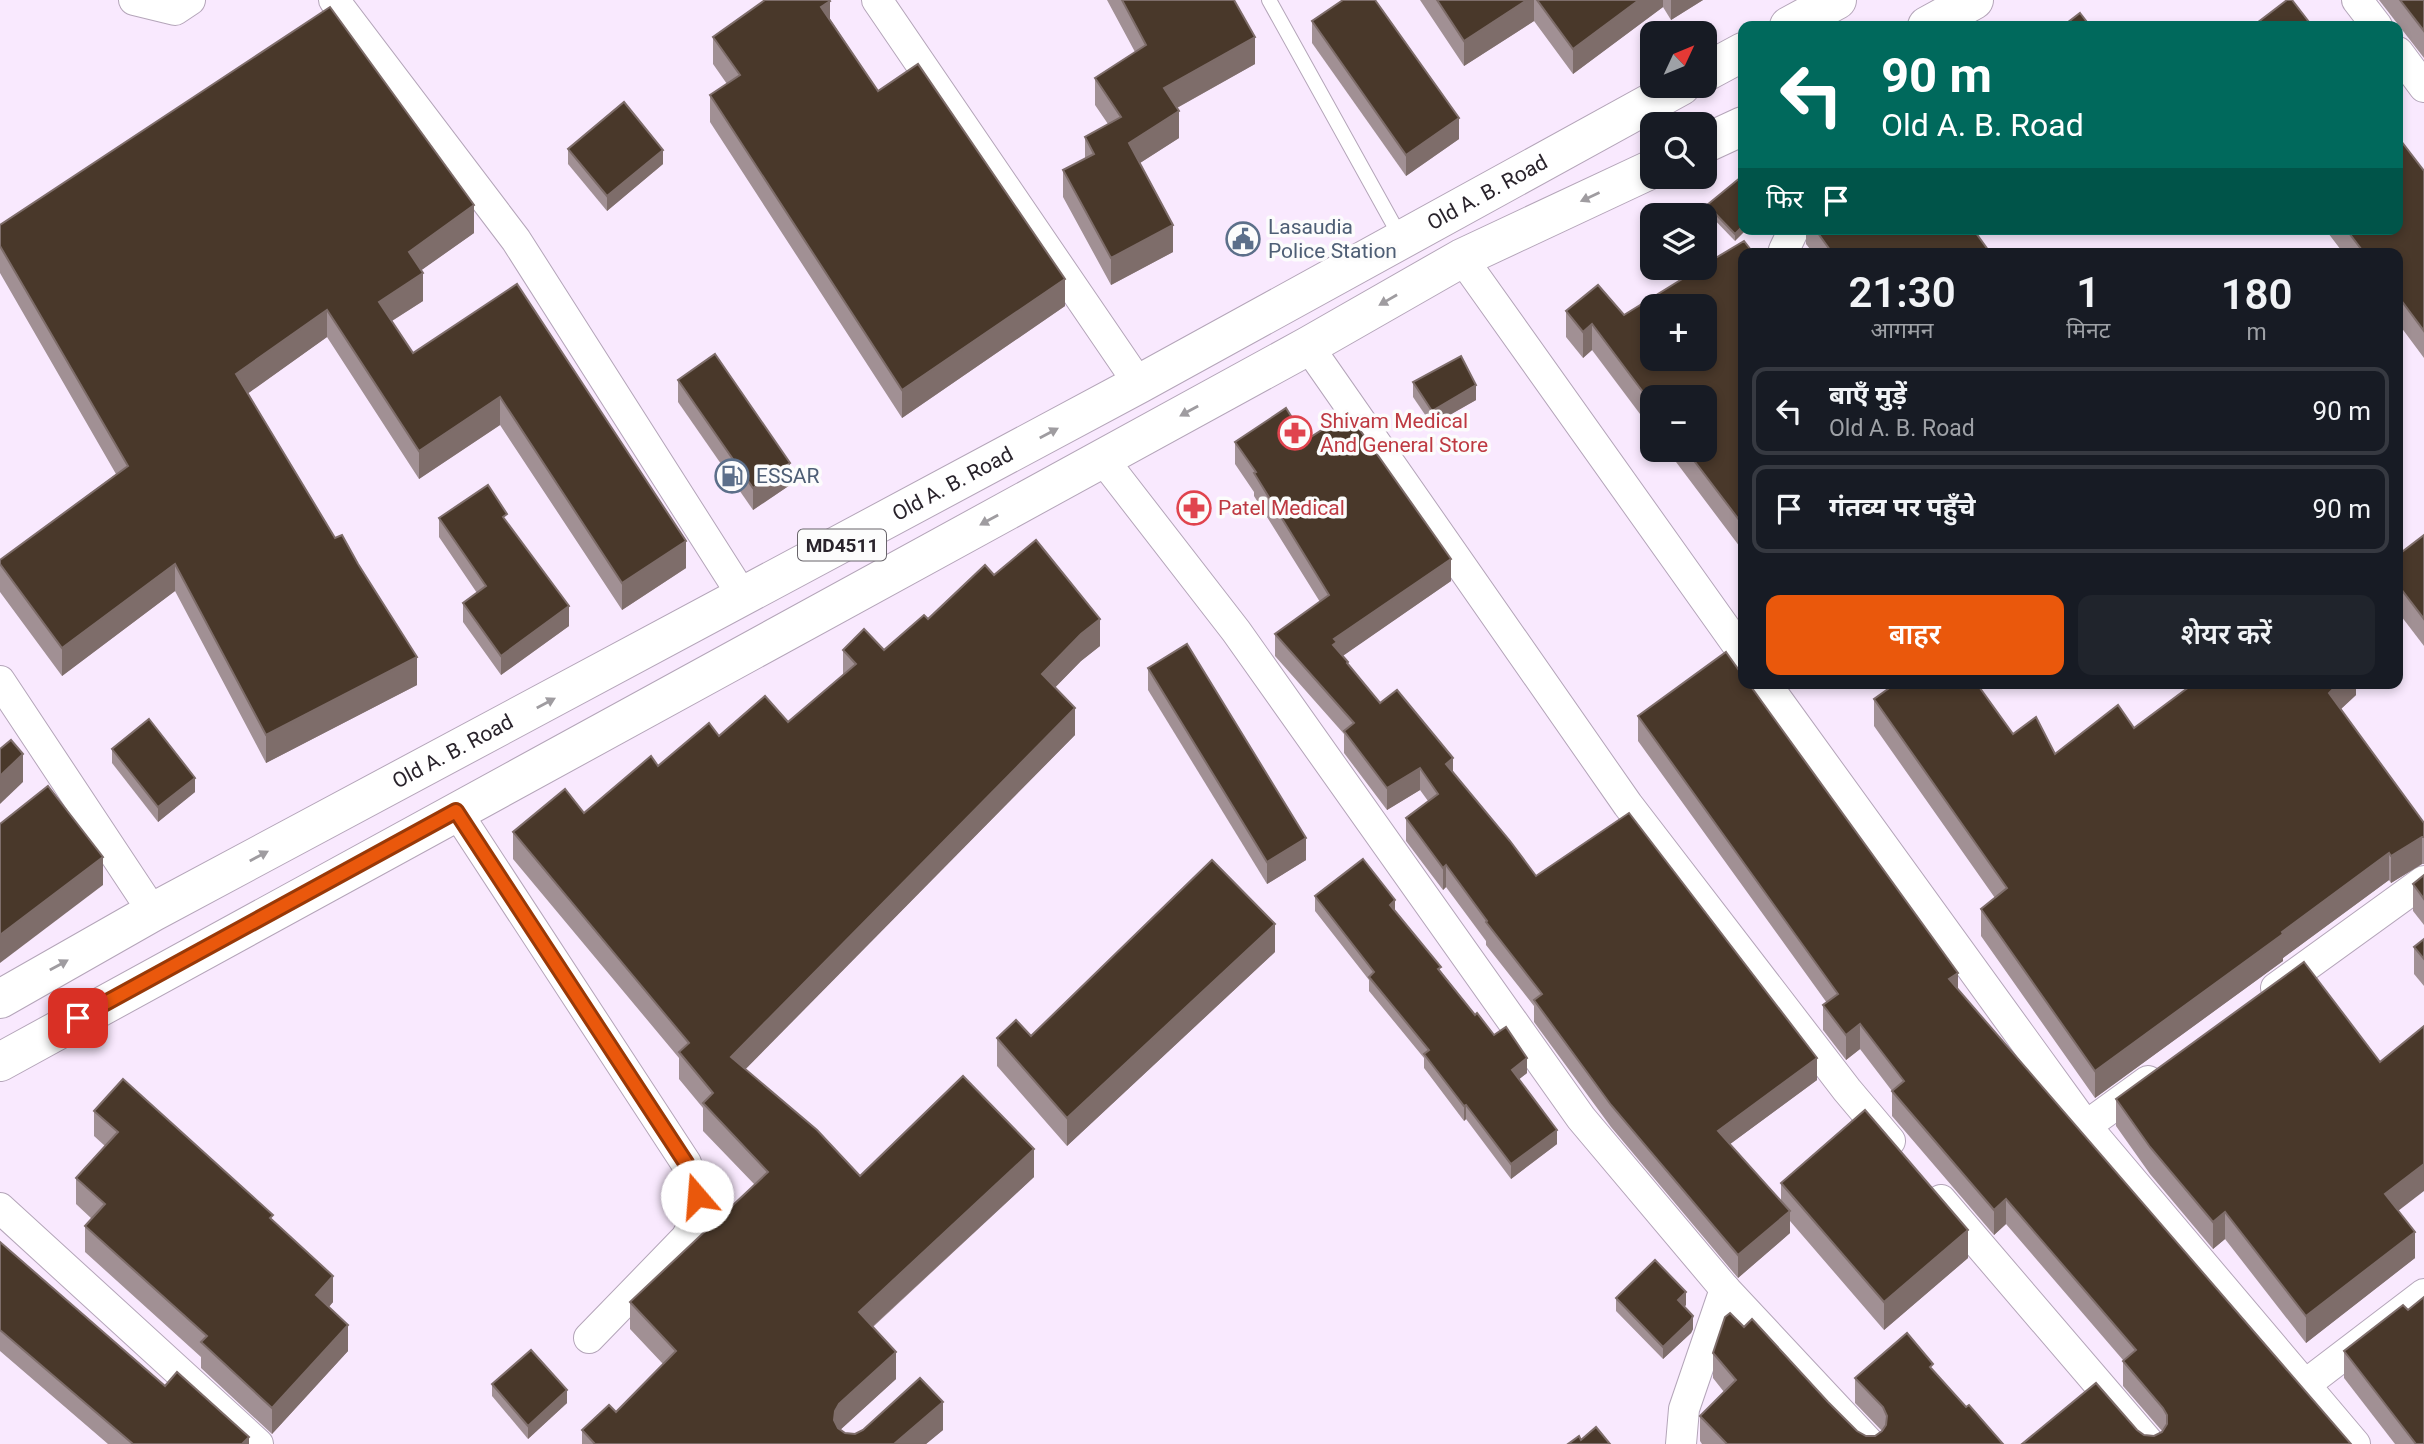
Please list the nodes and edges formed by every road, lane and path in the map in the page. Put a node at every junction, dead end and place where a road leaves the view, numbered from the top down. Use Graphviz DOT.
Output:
graph roads {
  1 [pos="134,0"];
  2 [pos="190,0"];
  3 [pos="334,0"];
  4 [pos="877,0"];
  5 [pos="1269,0"];
  6 [pos="1837,0"];
  7 [pos="1974,0"];
  8 [pos="2357,0"];
  9 [pos="1798,21"];
  10 [pos="1936,21"];
  11 [pos="2373,21"];
  12 [pos="1738,55"];
  13 [pos="2403,59"];
  14 [pos="1717,66"];
  15 [pos="2424,87"];
  16 [pos="1659,98"];
  17 [pos="1738,128"];
  18 [pos="1717,138"];
  19 [pos="1640,175"];
  20 [pos="1402,240"];
  21 [pos="1462,258"];
  22 [pos="1308,346"];
  23 [pos="1139,384"];
  24 [pos="1102,458"];
  25 [pos="744,598"];
  26 [pos="1738,646"];
  27 [pos="0,681"];
  28 [pos="1770,689"];
  29 [pos="456,811"];
  30 [pos="2424,881"];
  31 [pos="153,912"];
  32 [pos="0,999"];
  33 [pos="2255,1003"];
  34 [pos="0,1062"];
  35 [pos="2165,1069"];
  36 [pos="2086,1126"];
  37 [pos="0,1208"];
  38 [pos="1725,1289"];
  39 [pos="2424,1294"];
  40 [pos="589,1338"];
  41 [pos="2306,1384"];
  42 [pos="258,1444"];
  43 [pos="1681,1444"];
  44 [pos="1870,1444"];
  45 [pos="2150,1444"];
  46 [pos="2355,1444"];
  1 -- 2 [label="street"];
  3 -- 25 [label="street"];
  4 -- 23 [label="street"];
  5 -- 20 [label="lane"];
  6 -- 9 [label="main road"];
  7 -- 10 [label="main road"];
  8 -- 11 [label="street"];
  12 -- 14 [label="main road"];
  13 -- 15 [label="street"];
  16 -- 20 [label="main road, Old A. B. Road / MD4511"];
  17 -- 18 [label="main road"];
  19 -- 21 [label="main road, MD4511, one-way"];
  20 -- 23 [label="main road, Old A. B. Road / MD4511"];
  21 -- 22 [label="main road, MD4511, one-way"];
  21 -- 26 [label="street"];
  22 -- 24 [label="main road, MD4511, one-way"];
  22 -- 45 [label="street"];
  25 -- 23 [label="main road, Old A. B. Road / MD4511, one-way"];
  24 -- 29 [label="main road, MD4511, one-way"];
  24 -- 38 [label="street"];
  31 -- 25 [label="main road, Old A. B. Road / MD4511, one-way"];
  27 -- 31 [label="street"];
  28 -- 36 [label="street"];
  29 -- 34 [label="main road, MD4511"];
  29 -- 40 [label="street"];
  30 -- 33 [label="street"];
  32 -- 31 [label="main road, Old A. B. Road / MD4511, one-way"];
  35 -- 36 [label="street"];
  36 -- 41 [label="street"];
  37 -- 42 [label="street"];
  38 -- 43 [label="street"];
  38 -- 44 [label="street"];
  39 -- 41 [label="street"];
  41 -- 46 [label="street"];
}
